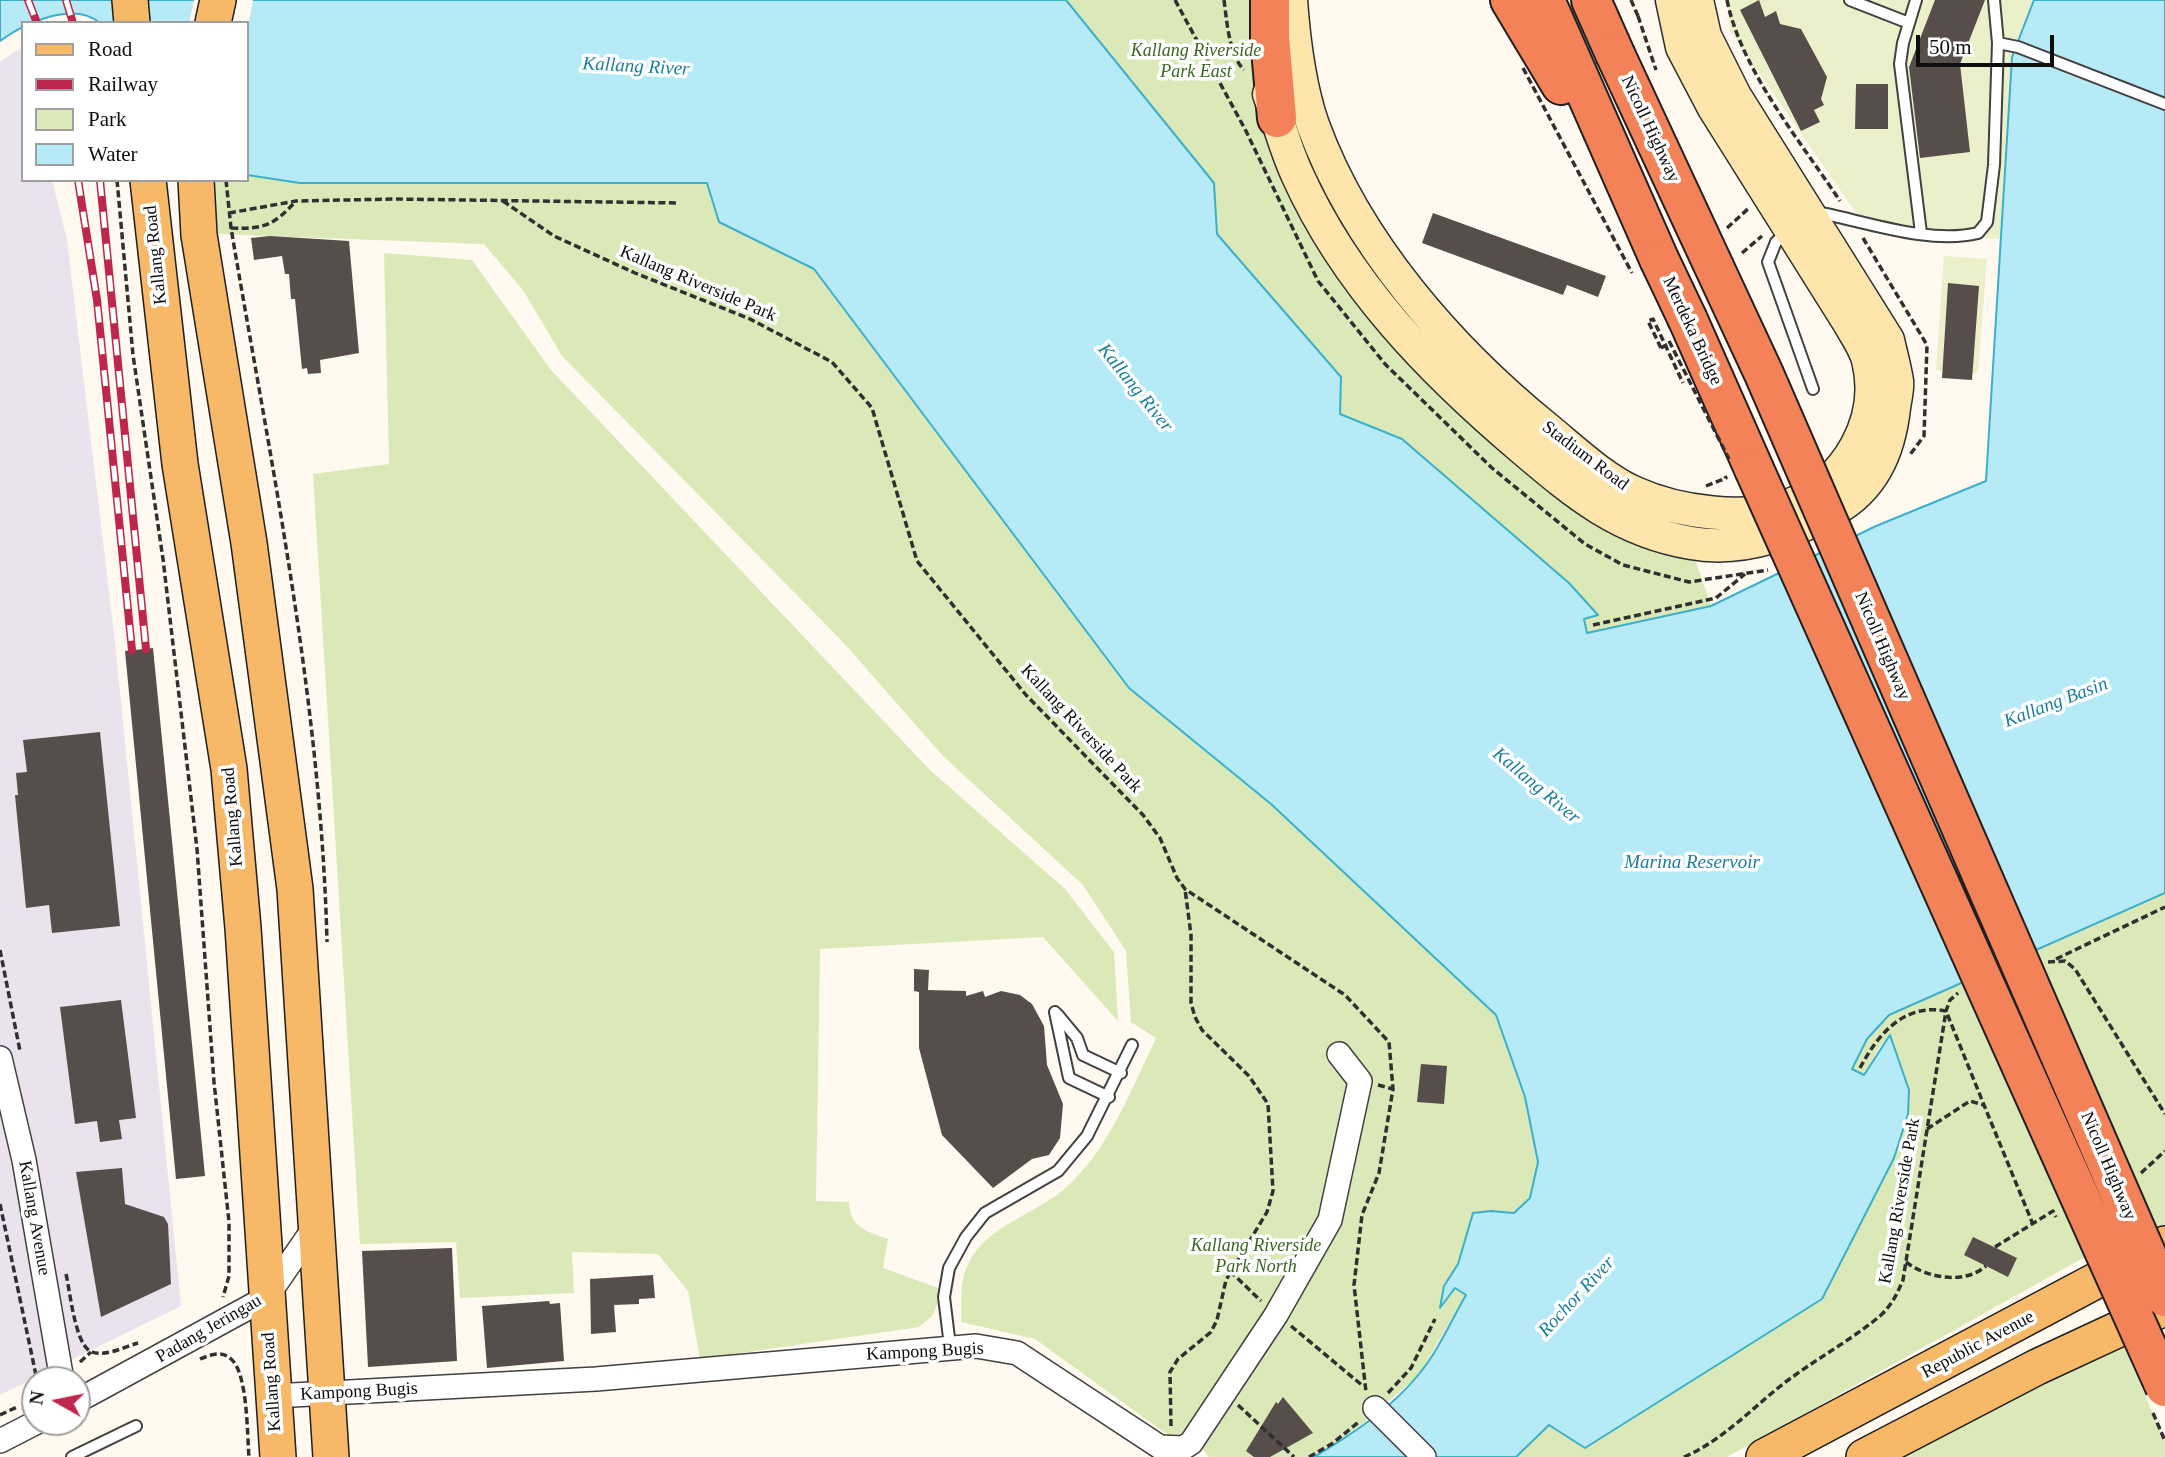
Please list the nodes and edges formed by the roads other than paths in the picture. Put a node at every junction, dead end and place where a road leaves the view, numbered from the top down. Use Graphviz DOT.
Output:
graph roads {
  1 [pos="130,0"];
  2 [pos="218,0"];
  3 [pos="1251,0"];
  4 [pos="1270,0"];
  5 [pos="1292,0"];
  6 [pos="1510,0"];
  7 [pos="1545,0"];
  8 [pos="1672,0"];
  9 [pos="1697,0"];
  10 [pos="1850,0"];
  11 [pos="1916,0"];
  12 [pos="1994,0"];
  13 [pos="1605,4"];
  14 [pos="132,21"];
  15 [pos="213,21"];
  16 [pos="1909,23"];
  17 [pos="1998,43"];
  18 [pos="1556,54"];
  19 [pos="2165,104"];
  20 [pos="1277,118"];
  21 [pos="148,182"];
  22 [pos="211,185"];
  23 [pos="1799,220"];
  24 [pos="1921,233"];
  25 [pos="1813,389"];
  26 [pos="251,557"];
  27 [pos="202,597"];
  28 [pos="1132,1045"];
  29 [pos="1339,1054"];
  30 [pos="10,1055"];
  31 [pos="1121,1073"];
  32 [pos="1109,1097"];
  33 [pos="314,1227"];
  34 [pos="2165,1244"];
  35 [pos="2165,1297"];
  36 [pos="266,1298"];
  37 [pos="2165,1308"];
  38 [pos="950,1346"];
  39 [pos="60,1366"];
  40 [pos="2165,1387"];
  41 [pos="325,1392"];
  42 [pos="91,1393"];
  43 [pos="273,1396"];
  44 [pos="1375,1408"];
  45 [pos="136,1426"];
  46 [pos="21,1430"];
  47 [pos="0,1441"];
  48 [pos="1891,1448"];
  49 [pos="1784,1452"];
  50 [pos="72,1457"];
  51 [pos="278,1457"];
  52 [pos="331,1457"];
  53 [pos="1424,1457"];
  54 [pos="1864,1457"];
  1 -- 14 [label="main road"];
  2 -- 15 [label="main road"];
  3 -- 20 [label="street, Stadium Road"];
  4 -- 20 [label="highway"];
  5 -- 23 [label="street, Stadium Road"];
  6 -- 18 [label="highway"];
  7 -- 18 [label="highway"];
  8 -- 23 [label="street, Stadium Road"];
  9 -- 23 [label="street, Stadium Road"];
  10 -- 16 [label="lane"];
  11 -- 16 [label="lane"];
  12 -- 17 [label="lane"];
  13 -- 35 [label="highway, Nicoll Highway, bridge"];
  16 -- 24 [label="lane"];
  17 -- 19 [label="lane"];
  17 -- 24 [label="lane"];
  18 -- 40 [label="highway, bridge"];
  20 -- 23 [label="street, Stadium Road"];
  21 -- 27 [label="main road, Kallang Road"];
  22 -- 26 [label="main road"];
  23 -- 24 [label="lane"];
  23 -- 25 [label="lane"];
  26 -- 27 [label="main road"];
  26 -- 33 [label="main road"];
  27 -- 36 [label="main road, Kallang Road"];
  28 -- 31 [label="lane"];
  29 -- 38 [label="street, Kampong Bugis"];
  30 -- 39 [label="street, Kallang Avenue"];
  31 -- 32 [label="lane"];
  31 -- 32 [label="lane"];
  32 -- 38 [label="lane"];
  33 -- 36 [label="street, Padang Jeringau"];
  33 -- 41 [label="main road"];
  34 -- 49 [label="main road, Republic Avenue"];
  36 -- 42 [label="street, Padang Jeringau"];
  36 -- 43 [label="main road, Kallang Road"];
  37 -- 48 [label="main road"];
  38 -- 41 [label="street, Kampong Bugis"];
  41 -- 43 [label="street, Kampong Bugis"];
  41 -- 52 [label="main road"];
  43 -- 51 [label="main road, Kallang Road"];
  44 -- 53 [label="street"];
  45 -- 50 [label="lane"];
  46 -- 47 [label="street"];
  48 -- 54 [label="main road"];
}
